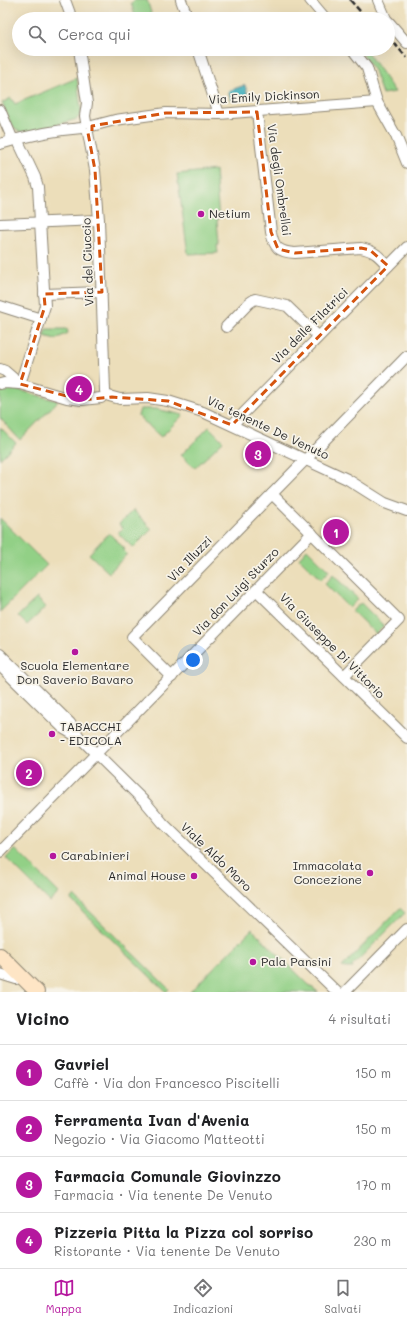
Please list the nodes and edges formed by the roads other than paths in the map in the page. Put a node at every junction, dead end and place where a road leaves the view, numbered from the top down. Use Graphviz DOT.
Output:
graph roads {
  1 [pos="64,0"];
  2 [pos="181,0"];
  3 [pos="310,0"];
  4 [pos="378,0"];
  5 [pos="69,12"];
  6 [pos="185,12"];
  7 [pos="320,12"];
  8 [pos="383,12"];
  9 [pos="395,29"];
  10 [pos="407,43"];
  11 [pos="80,56"];
  12 [pos="200,56"];
  13 [pos="358,56"];
  14 [pos="377,102"];
  15 [pos="0,110"];
  16 [pos="256,112"];
  17 [pos="219,114"];
  18 [pos="87,127"];
  19 [pos="15,139"];
  20 [pos="0,144"];
  21 [pos="407,162"];
  22 [pos="99,220"];
  23 [pos="40,222"];
  24 [pos="0,224"];
  25 [pos="407,247"];
  26 [pos="388,266"];
  27 [pos="102,292"];
  28 [pos="44,294"];
  29 [pos="0,306"];
  30 [pos="41,318"];
  31 [pos="226,327"];
  32 [pos="318,336"];
  33 [pos="407,356"];
  34 [pos="0,369"];
  35 [pos="0,384"];
  36 [pos="20,384"];
  37 [pos="105,395"];
  38 [pos="232,425"];
  39 [pos="305,459"];
  40 [pos="272,494"];
  41 [pos="407,511"];
  42 [pos="312,533"];
  43 [pos="256,590"];
  44 [pos="0,654"];
  45 [pos="0,666"];
  46 [pos="344,676"];
  47 [pos="172,677"];
  48 [pos="80,738"];
  49 [pos="407,738"];
  50 [pos="95,754"];
  51 [pos="0,852"];
  52 [pos="407,929"];
  53 [pos="0,955"];
  54 [pos="0,963"];
  55 [pos="0,974"];
  56 [pos="16,979"];
  57 [pos="29,992"];
  58 [pos="38,992"];
  59 [pos="337,992"];
  60 [pos="345,992"];
  1 -- 5 [label="street"];
  2 -- 6 [label="street"];
  3 -- 7 [label="street"];
  4 -- 8 [label="street"];
  9 -- 10 [label="street"];
  11 -- 18 [label="street"];
  12 -- 17 [label="street"];
  13 -- 14 [label="street"];
  14 -- 16 [label="street, Via Emily Dickinson"];
  14 -- 21 [label="street"];
  15 -- 19 [label="street"];
  16 -- 17 [label="street, Via Emily Dickinson"];
  16 -- 26 [label="street, Via degli Ombrellai"];
  17 -- 18 [label="street, Via Emily Dickinson"];
  18 -- 19 [label="street, Via Emily Dickinson"];
  18 -- 22 [label="street, Via del Ciuccio"];
  19 -- 20 [label="street, Via Emily Dickinson"];
  19 -- 23 [label="street"];
  22 -- 23 [label="street"];
  22 -- 27 [label="street, Via del Ciuccio"];
  23 -- 24 [label="street"];
  23 -- 28 [label="street"];
  25 -- 26 [label="street, Via delle Filatrici"];
  26 -- 32 [label="street, Via delle Filatrici"];
  27 -- 28 [label="street"];
  27 -- 37 [label="street, Via del Ciuccio"];
  28 -- 30 [label="street"];
  29 -- 30 [label="street"];
  30 -- 36 [label="street"];
  31 -- 32 [label="street"];
  32 -- 38 [label="street, Via delle Filatrici"];
  33 -- 39 [label="street, Via Illuzzi"];
  34 -- 36 [label="street, Via tenente De Venuto"];
  35 -- 36 [label="street"];
  36 -- 37 [label="street, Via tenente De Venuto"];
  37 -- 38 [label="street, Via tenente De Venuto"];
  38 -- 39 [label="street, Via tenente De Venuto"];
  39 -- 40 [label="street, Via Illuzzi"];
  39 -- 41 [label="street, Via tenente De Venuto"];
  40 -- 42 [label="street"];
  40 -- 47 [label="street, Via Illuzzi"];
  42 -- 43 [label="street, Via don Luigi Sturzo"];
  42 -- 46 [label="street"];
  43 -- 46 [label="street, Via Giuseppe Di Vittorio"];
  43 -- 47 [label="street, Via don Luigi Sturzo"];
  44 -- 48 [label="street, Viale Aldo Moro"];
  45 -- 48 [label="street, Viale Aldo Moro"];
  46 -- 49 [label="street, Via Giuseppe Di Vittorio"];
  47 -- 50 [label="street, Via don Luigi Sturzo"];
  48 -- 50 [label="street, Viale Aldo Moro"];
  50 -- 51 [label="street, Via don Luigi Sturzo"];
  50 -- 59 [label="street, Viale Aldo Moro"];
  52 -- 60 [label="street"];
  53 -- 58 [label="main road"];
  54 -- 56 [label="main road"];
  55 -- 56 [label="street"];
  56 -- 57 [label="main road"];
}
